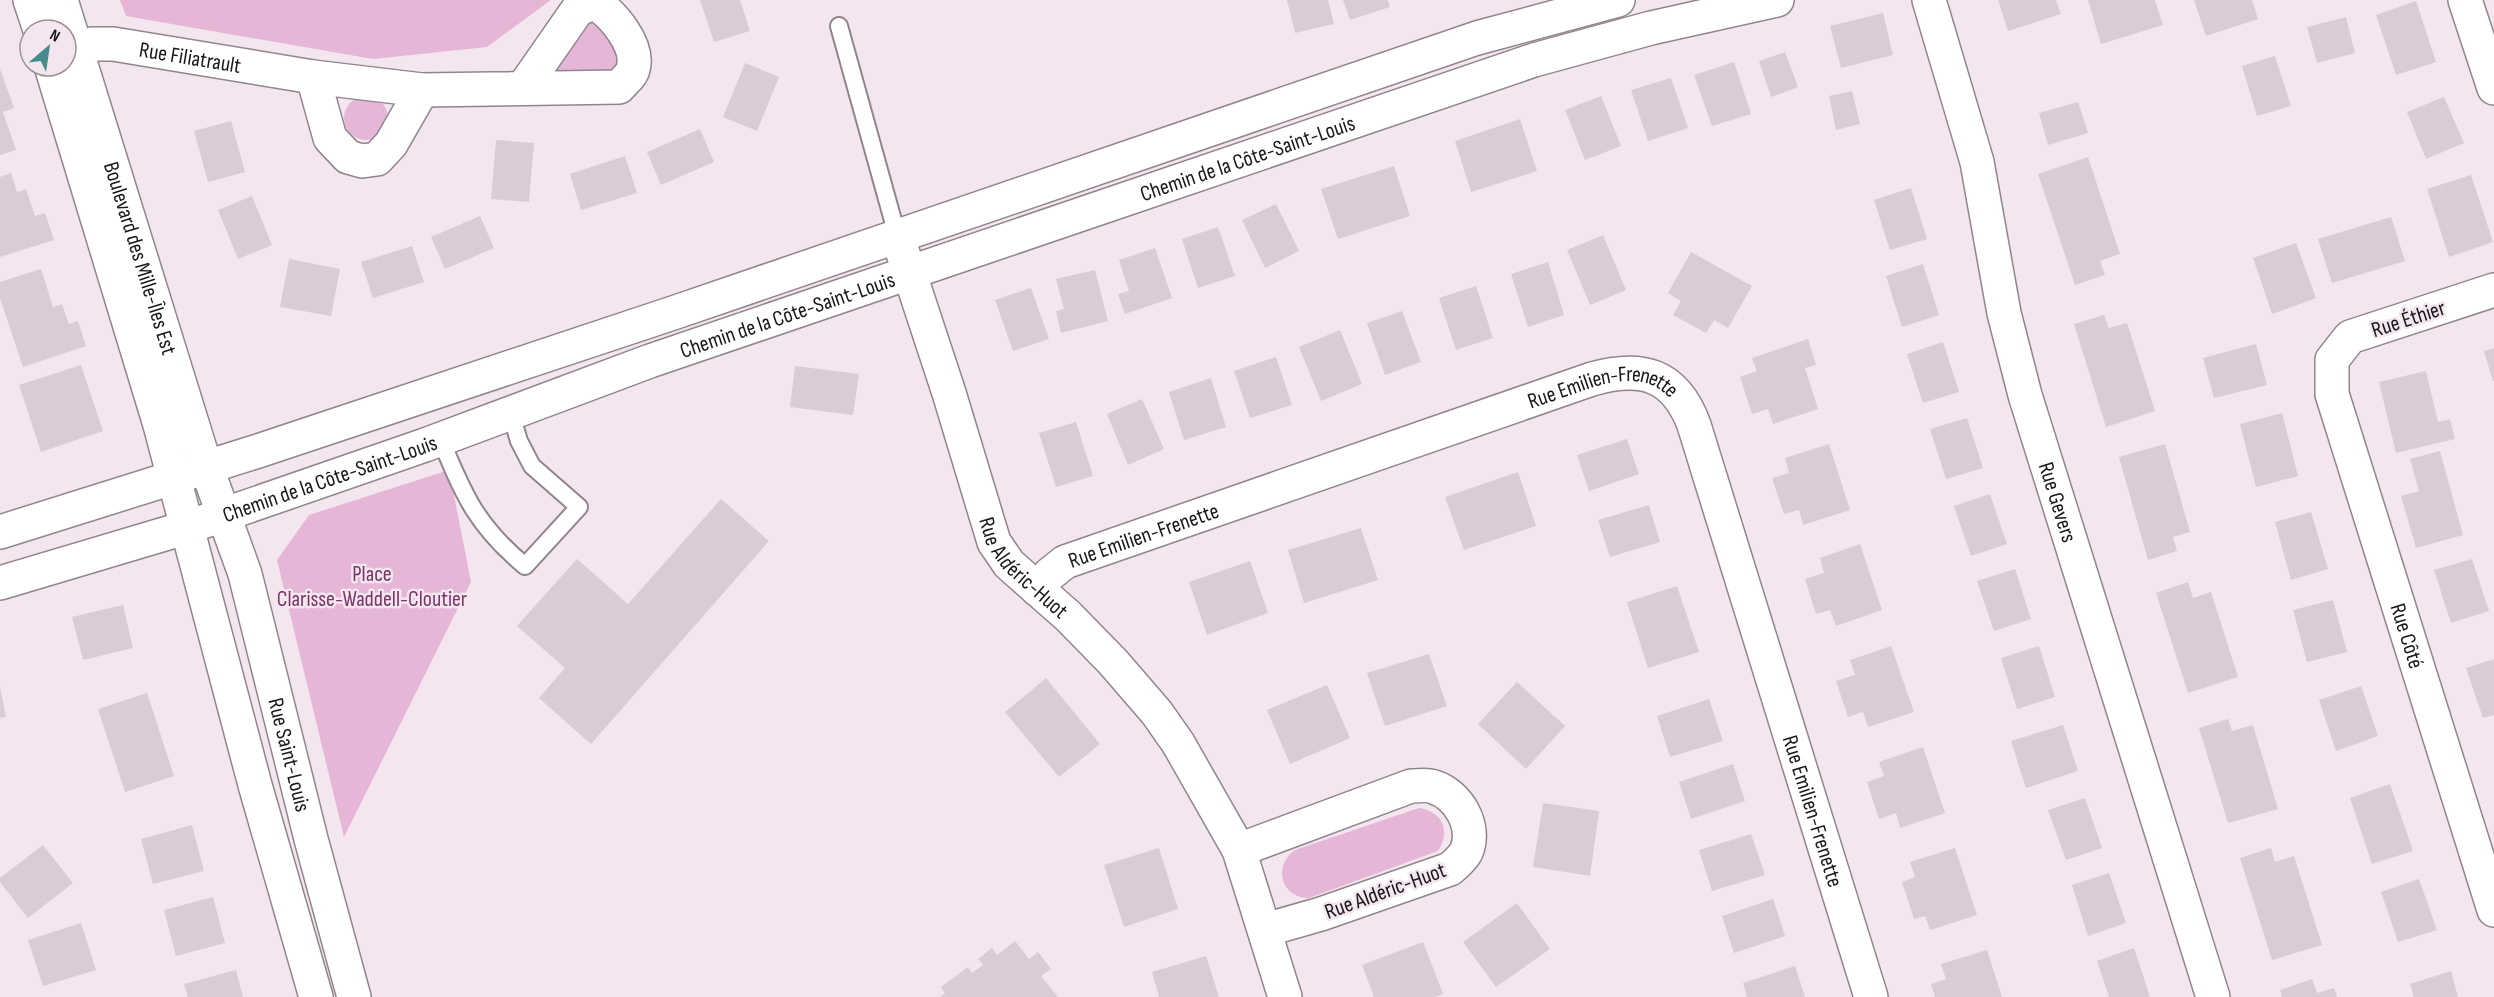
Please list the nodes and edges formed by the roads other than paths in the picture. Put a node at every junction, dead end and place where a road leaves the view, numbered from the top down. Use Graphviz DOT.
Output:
graph roads {
  1 [pos="30,0"];
  2 [pos="61,0"];
  3 [pos="1618,0"];
  4 [pos="1777,0"];
  5 [pos="1929,0"];
  6 [pos="2466,0"];
  7 [pos="1567,12"];
  8 [pos="36,18"];
  9 [pos="62,18"];
  10 [pos="839,26"];
  11 [pos="1576,47"];
  12 [pos="78,50"];
  13 [pos="70,78"];
  14 [pos="72,78"];
  15 [pos="314,78"];
  16 [pos="523,88"];
  17 [pos="2494,88"];
  18 [pos="422,90"];
  19 [pos="897,235"];
  20 [pos="909,272"];
  21 [pos="2494,290"];
  22 [pos="2332,360"];
  23 [pos="511,414"];
  24 [pos="441,440"];
  25 [pos="206,468"];
  26 [pos="174,479"];
  27 [pos="224,514"];
  28 [pos="188,527"];
  29 [pos="0,532"];
  30 [pos="0,583"];
  31 [pos="1037,589"];
  32 [pos="1239,850"];
  33 [pos="2494,910"];
  34 [pos="1265,930"];
  35 [pos="316,997"];
  36 [pos="354,997"];
  37 [pos="1285,997"];
  38 [pos="1871,997"];
  39 [pos="2213,997"];
  1 -- 8 [label="street"];
  2 -- 9 [label="street, Boulevard des Mille-Îles Est"];
  3 -- 7 [label="street, Chemin de la Côte-Saint-Louis"];
  4 -- 11 [label="street, Chemin de la Côte-Saint-Louis"];
  5 -- 39 [label="street, Rue Gevers"];
  6 -- 17 [label="street"];
  7 -- 11 [label="street"];
  7 -- 19 [label="street, Chemin de la Côte-Saint-Louis"];
  10 -- 19 [label="lane"];
  11 -- 20 [label="street, Chemin de la Côte-Saint-Louis"];
  12 -- 15 [label="street, Rue Filiatrault"];
  13 -- 26 [label="street, Boulevard des Mille-Îles Est"];
  14 -- 25 [label="street, Boulevard des Mille-Îles Est"];
  15 -- 18 [label="street, Rue Filiatrault"];
  15 -- 18 [label="street"];
  16 -- 18 [label="street, Rue Filiatrault"];
  19 -- 20 [label="street, Rue Aldéric-Huot"];
  19 -- 25 [label="street, Chemin de la Côte-Saint-Louis"];
  20 -- 23 [label="street, Chemin de la Côte-Saint-Louis"];
  20 -- 31 [label="street, Rue Aldéric-Huot"];
  21 -- 22 [label="street, Rue Éthier"];
  22 -- 33 [label="street, Rue Côté"];
  23 -- 24 [label="street, Chemin de la Côte-Saint-Louis"];
  23 -- 24 [label="lane"];
  24 -- 27 [label="street, Chemin de la Côte-Saint-Louis"];
  25 -- 26 [label="street, Chemin de la Côte-Saint-Louis"];
  25 -- 27 [label="street, Boulevard des Mille-Îles Est"];
  26 -- 28 [label="street, Boulevard des Mille-Îles Est"];
  26 -- 29 [label="street, Chemin de la Côte-Saint-Louis"];
  27 -- 28 [label="street, Chemin de la Côte-Saint-Louis"];
  27 -- 36 [label="street, Rue Saint-Louis"];
  28 -- 30 [label="street, Chemin de la Côte-Saint-Louis"];
  28 -- 35 [label="street, Rue Saint-Louis"];
  31 -- 32 [label="street, Rue Aldéric-Huot"];
  31 -- 38 [label="street, Rue Emilien-Frenette"];
  32 -- 34 [label="street, Rue Aldéric-Huot"];
  32 -- 34 [label="street, Rue Aldéric-Huot"];
  34 -- 37 [label="street, Rue Aldéric-Huot"];
}
